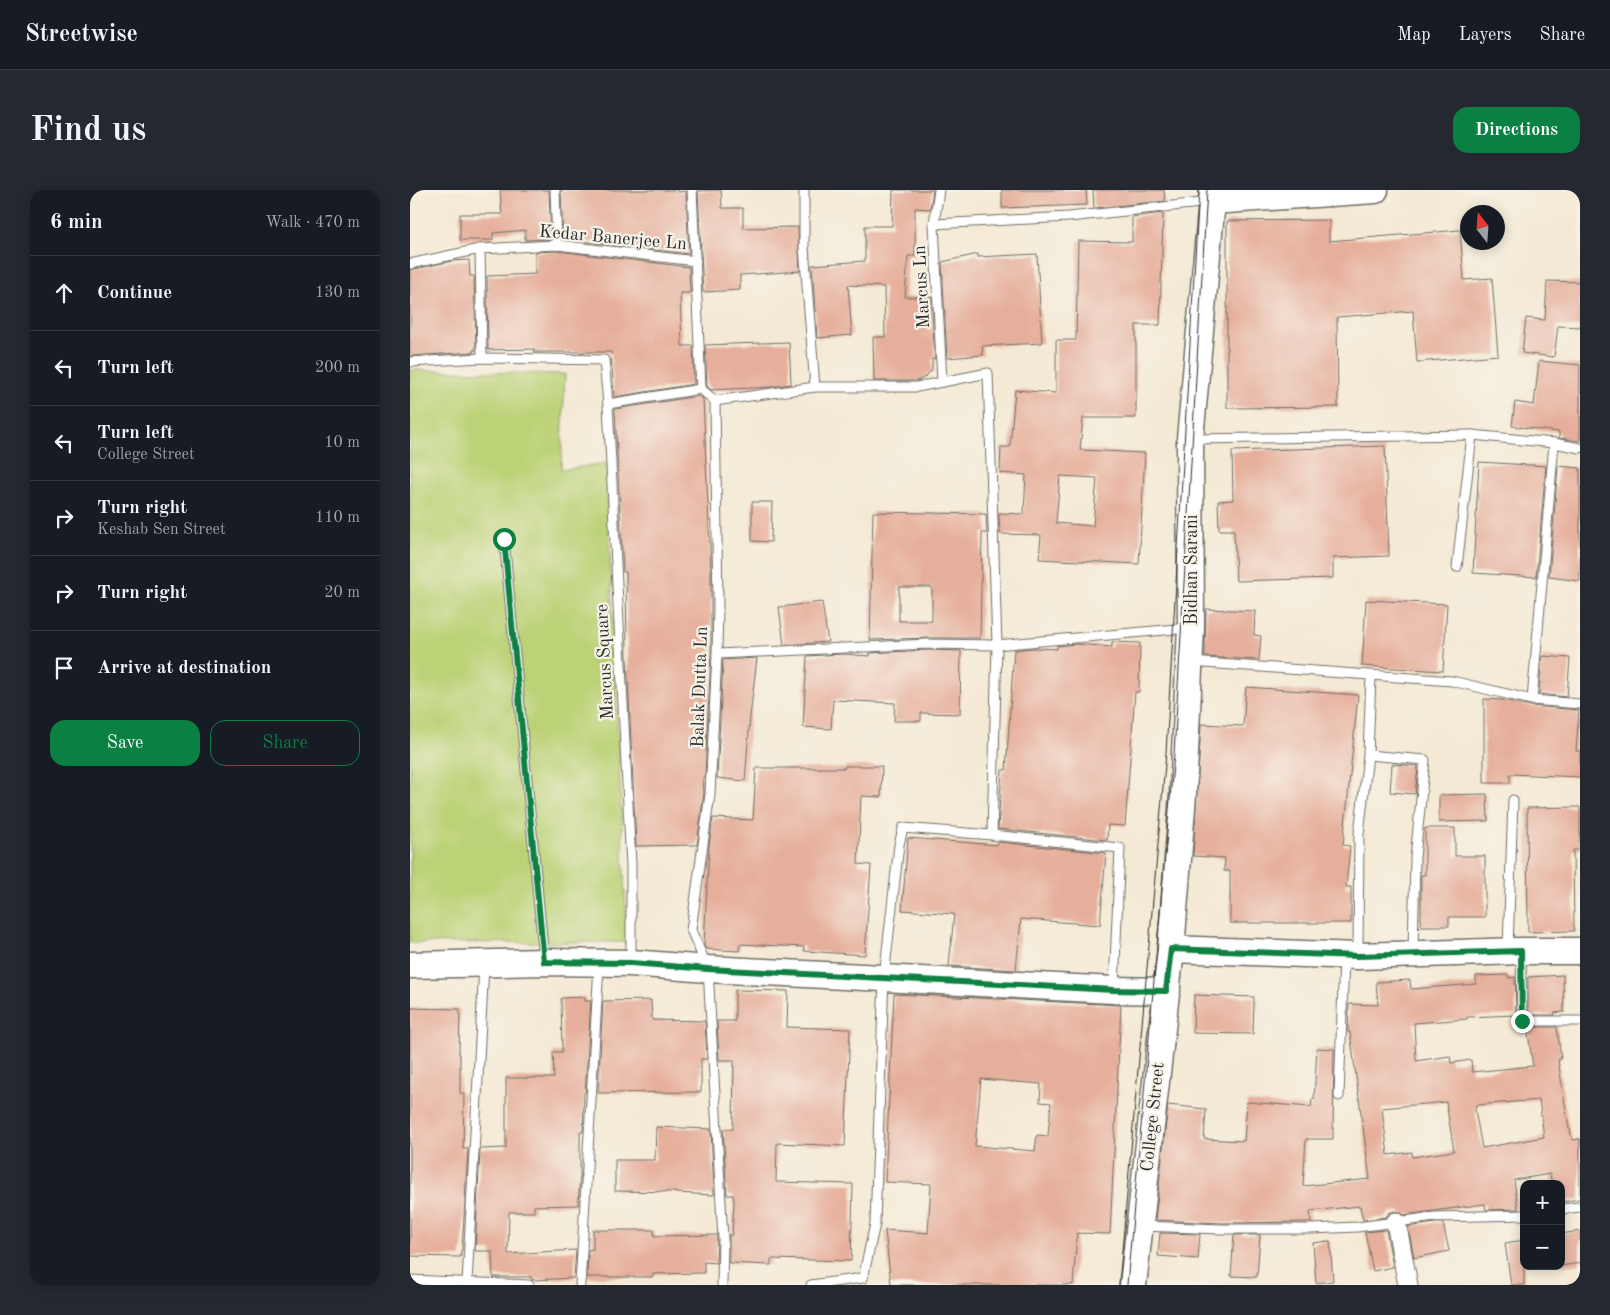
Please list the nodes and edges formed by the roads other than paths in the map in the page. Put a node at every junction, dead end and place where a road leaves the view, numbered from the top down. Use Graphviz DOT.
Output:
graph roads {
  1 [pos="556,190"];
  2 [pos="692,190"];
  3 [pos="804,190"];
  4 [pos="939,190"];
  5 [pos="1375,190"];
  6 [pos="1212,196"];
  7 [pos="934,224"];
  8 [pos="557,245"];
  9 [pos="480,249"];
  10 [pos="696,261"];
  11 [pos="410,264"];
  12 [pos="482,358"];
  13 [pos="410,362"];
  14 [pos="942,382"];
  15 [pos="702,388"];
  16 [pos="815,388"];
  17 [pos="715,401"];
  18 [pos="608,404"];
  19 [pos="1472,435"];
  20 [pos="1190,439"];
  21 [pos="1554,443"];
  22 [pos="1580,448"];
  23 [pos="504,539"];
  24 [pos="1457,568"];
  25 [pos="1191,628"];
  26 [pos="998,644"];
  27 [pos="717,654"];
  28 [pos="1189,662"];
  29 [pos="1371,676"];
  30 [pos="1532,700"];
  31 [pos="1580,704"];
  32 [pos="1368,755"];
  33 [pos="1513,800"];
  34 [pos="992,835"];
  35 [pos="1171,949"];
  36 [pos="1515,951"];
  37 [pos="1580,951"];
  38 [pos="1413,954"];
  39 [pos="1351,955"];
  40 [pos="544,962"];
  41 [pos="600,963"];
  42 [pos="631,963"];
  43 [pos="484,964"];
  44 [pos="410,965"];
  45 [pos="708,969"];
  46 [pos="884,977"];
  47 [pos="1114,990"];
  48 [pos="1157,991"];
  49 [pos="1580,1021"];
  50 [pos="1339,1096"];
  51 [pos="1580,1207"];
  52 [pos="1565,1209"];
  53 [pos="1520,1215"];
  54 [pos="1396,1222"];
  55 [pos="1140,1226"];
  56 [pos="410,1280"];
  57 [pos="467,1283"];
  58 [pos="529,1285"];
  59 [pos="580,1285"];
  60 [pos="722,1285"];
  61 [pos="811,1285"];
  62 [pos="1134,1285"];
  63 [pos="1408,1285"];
  1 -- 8 [label="lane"];
  2 -- 10 [label="lane"];
  3 -- 16 [label="lane"];
  4 -- 7 [label="lane, Marcus Ln"];
  5 -- 6 [label="main road"];
  6 -- 7 [label="lane"];
  6 -- 20 [label="main road, Bidhan Sarani"];
  7 -- 14 [label="lane, Marcus Ln"];
  8 -- 9 [label="lane, Kedar Banerjee Ln"];
  8 -- 10 [label="lane, Kedar Banerjee Ln"];
  9 -- 11 [label="lane, Kedar Banerjee Ln"];
  9 -- 12 [label="lane"];
  10 -- 15 [label="lane"];
  12 -- 13 [label="lane"];
  12 -- 18 [label="lane, Marcus Square"];
  14 -- 16 [label="lane"];
  14 -- 26 [label="lane"];
  15 -- 17 [label="lane"];
  15 -- 18 [label="lane"];
  16 -- 17 [label="lane"];
  17 -- 27 [label="lane, Balak Dutta Ln"];
  18 -- 42 [label="lane, Marcus Square"];
  19 -- 20 [label="lane"];
  19 -- 21 [label="lane"];
  19 -- 24 [label="lane"];
  20 -- 25 [label="main road, Bidhan Sarani"];
  21 -- 22 [label="lane"];
  21 -- 30 [label="lane"];
  23 -- 40 [label="lane"];
  25 -- 26 [label="lane"];
  25 -- 28 [label="main road, Bidhan Sarani"];
  26 -- 27 [label="lane"];
  26 -- 34 [label="lane"];
  27 -- 45 [label="lane, Balak Dutta Ln"];
  28 -- 29 [label="lane"];
  28 -- 35 [label="main road, Bidhan Sarani"];
  29 -- 30 [label="lane"];
  29 -- 32 [label="lane"];
  30 -- 31 [label="lane"];
  32 -- 38 [label="lane"];
  32 -- 39 [label="lane"];
  33 -- 36 [label="lane"];
  34 -- 46 [label="lane"];
  34 -- 47 [label="lane"];
  35 -- 39 [label="main road"];
  35 -- 48 [label="main road, College Street"];
  36 -- 37 [label="main road"];
  36 -- 38 [label="main road"];
  36 -- 49 [label="lane"];
  38 -- 39 [label="main road"];
  39 -- 50 [label="lane"];
  40 -- 41 [label="main road"];
  40 -- 43 [label="main road"];
  41 -- 42 [label="main road"];
  41 -- 59 [label="lane"];
  42 -- 45 [label="main road"];
  43 -- 44 [label="main road"];
  43 -- 57 [label="lane"];
  45 -- 46 [label="main road"];
  45 -- 60 [label="lane"];
  46 -- 47 [label="main road"];
  46 -- 61 [label="lane"];
  47 -- 48 [label="main road"];
  48 -- 55 [label="main road, College Street"];
  51 -- 52 [label="lane"];
  53 -- 54 [label="lane"];
  54 -- 55 [label="lane"];
  54 -- 63 [label="street"];
  55 -- 62 [label="main road, College Street"];
  56 -- 57 [label="lane"];
  57 -- 58 [label="lane"];
}
